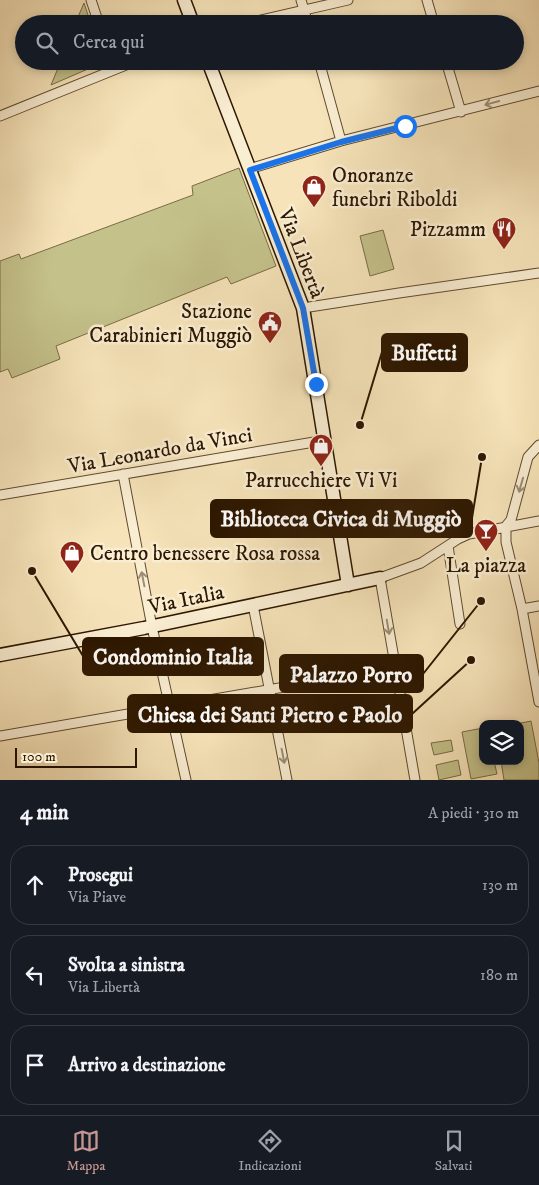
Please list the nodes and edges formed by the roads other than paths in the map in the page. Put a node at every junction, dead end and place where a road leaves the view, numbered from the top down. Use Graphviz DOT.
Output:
graph roads {
  1 [pos="91,0"];
  2 [pos="184,0"];
  3 [pos="348,0"];
  4 [pos="427,0"];
  5 [pos="302,5"];
  6 [pos="96,15"];
  7 [pos="190,15"];
  8 [pos="271,15"];
  9 [pos="431,15"];
  10 [pos="104,70"];
  11 [pos="211,70"];
  12 [pos="321,70"];
  13 [pos="449,70"];
  14 [pos="539,91"];
  15 [pos="461,112"];
  16 [pos="0,116"];
  17 [pos="341,142"];
  18 [pos="250,170"];
  19 [pos="539,273"];
  20 [pos="303,308"];
  21 [pos="326,440"];
  22 [pos="539,445"];
  23 [pos="123,474"];
  24 [pos="0,495"];
  25 [pos="539,521"];
  26 [pos="506,526"];
  27 [pos="448,546"];
  28 [pos="380,578"];
  29 [pos="348,585"];
  30 [pos="253,605"];
  31 [pos="539,606"];
  32 [pos="522,609"];
  33 [pos="460,624"];
  34 [pos="152,626"];
  35 [pos="0,655"];
  36 [pos="395,668"];
  37 [pos="269,690"];
  38 [pos="539,701"];
  39 [pos="170,706"];
  40 [pos="0,736"];
  41 [pos="186,780"];
  42 [pos="287,780"];
  43 [pos="415,780"];
  1 -- 6 [label="street"];
  2 -- 7 [label="street"];
  3 -- 5 [label="street"];
  4 -- 9 [label="street"];
  5 -- 8 [label="street"];
  10 -- 16 [label="street"];
  11 -- 18 [label="street, Via Libertà"];
  12 -- 17 [label="street"];
  13 -- 15 [label="street"];
  14 -- 15 [label="street, one-way"];
  15 -- 17 [label="street"];
  17 -- 18 [label="street"];
  18 -- 20 [label="street, Via Libertà"];
  19 -- 20 [label="street"];
  20 -- 21 [label="street, Via Libertà"];
  21 -- 23 [label="street, Via Leonardo da Vinci"];
  21 -- 29 [label="street, Via Libertà"];
  22 -- 26 [label="street, one-way"];
  23 -- 24 [label="street, Via Leonardo da Vinci"];
  34 -- 23 [label="street, one-way"];
  25 -- 26 [label="street"];
  26 -- 27 [label="street"];
  26 -- 32 [label="street"];
  27 -- 28 [label="street"];
  27 -- 33 [label="street"];
  28 -- 29 [label="street, Via Italia"];
  28 -- 36 [label="street, one-way"];
  29 -- 30 [label="street, Via Italia"];
  30 -- 34 [label="street, Via Italia"];
  30 -- 37 [label="street"];
  31 -- 32 [label="street"];
  32 -- 38 [label="street"];
  34 -- 35 [label="street, Via Italia"];
  34 -- 39 [label="street"];
  36 -- 37 [label="street"];
  36 -- 43 [label="street"];
  37 -- 39 [label="street"];
  37 -- 42 [label="street, one-way"];
  39 -- 40 [label="street"];
  39 -- 41 [label="street"];
}
